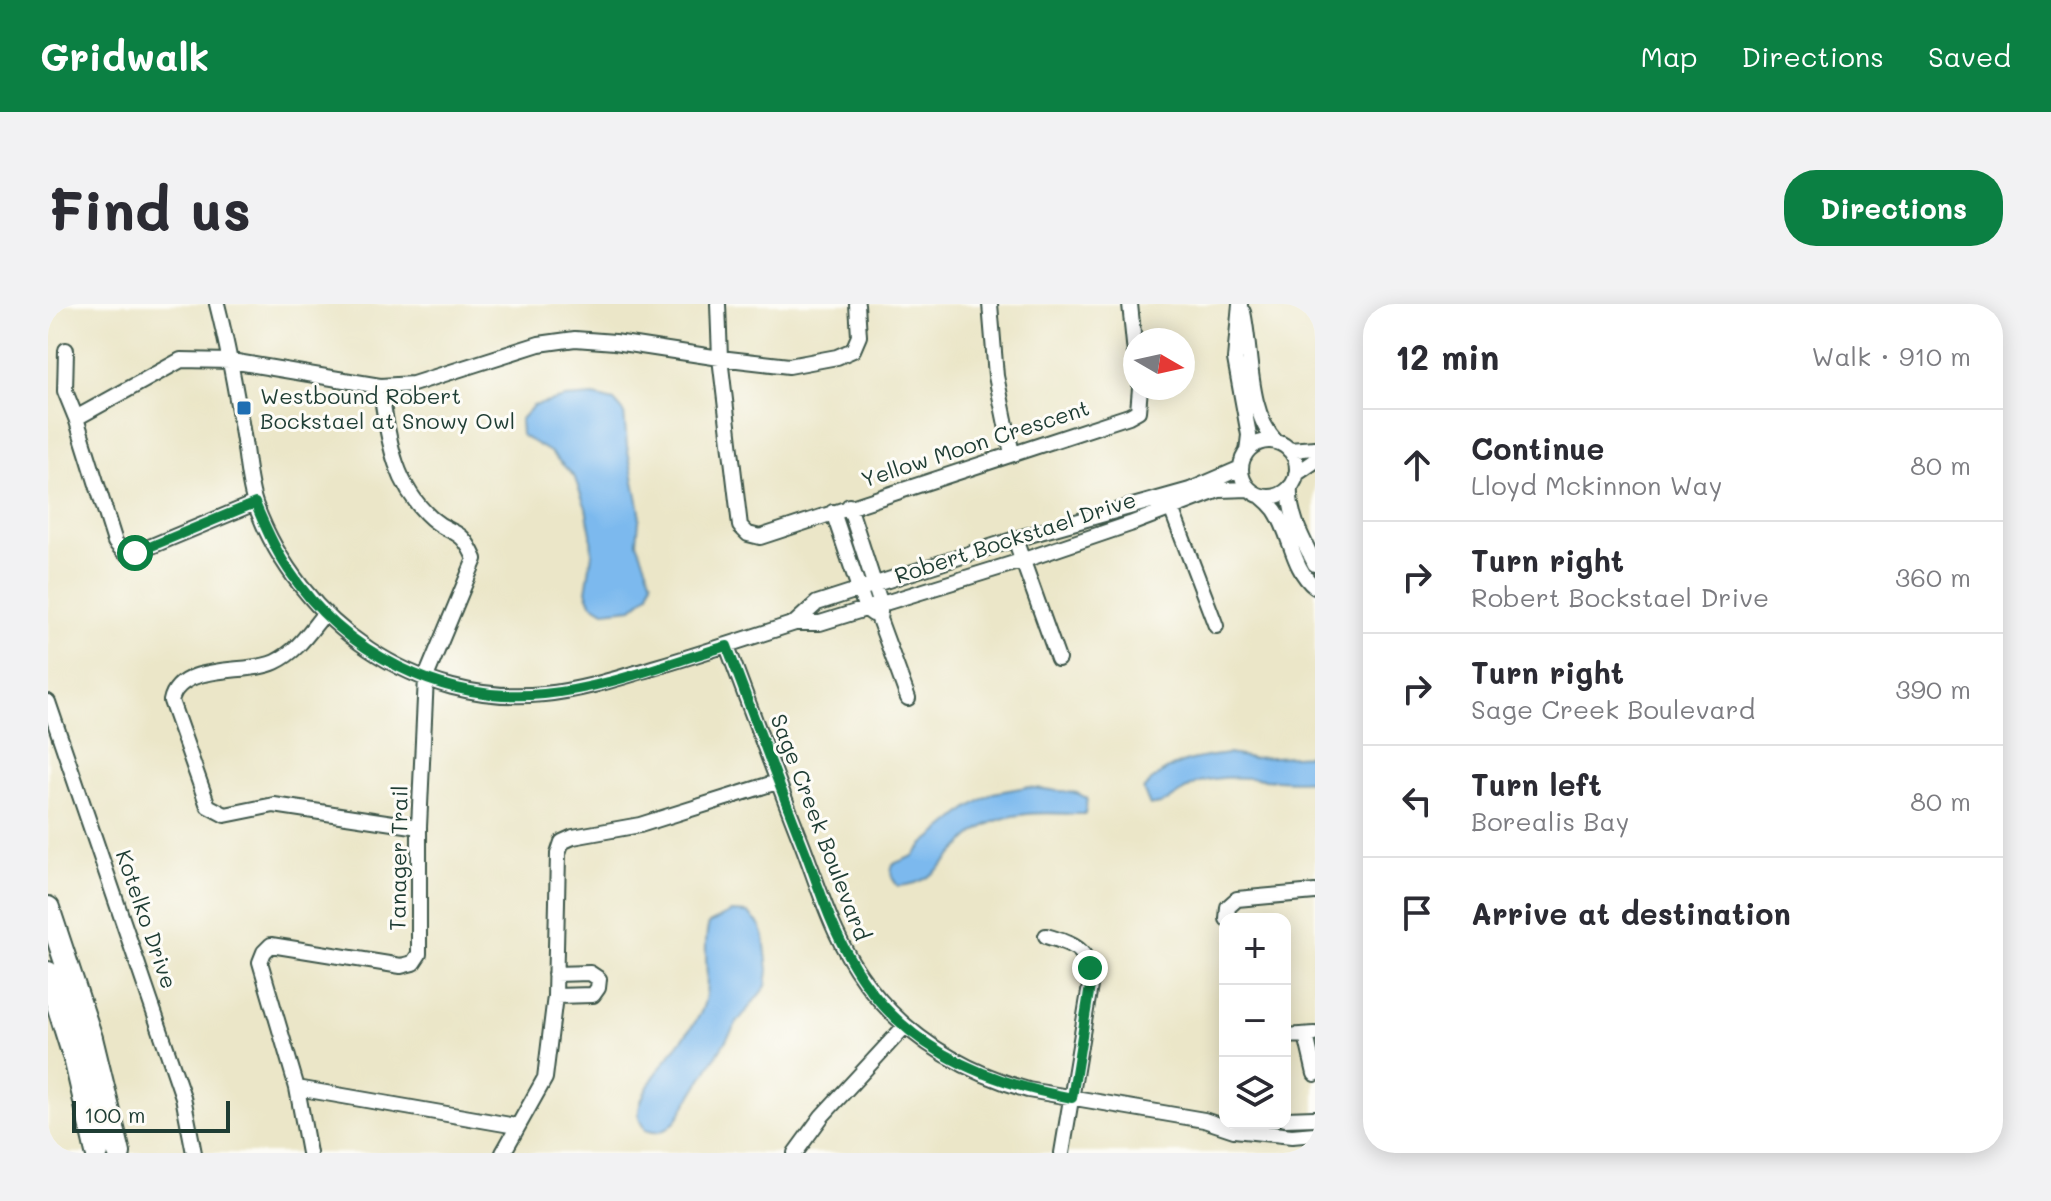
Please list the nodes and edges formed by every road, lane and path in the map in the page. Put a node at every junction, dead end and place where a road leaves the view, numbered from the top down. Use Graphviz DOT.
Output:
graph roads {
  1 [pos="217,304"];
  2 [pos="718,304"];
  3 [pos="857,304"];
  4 [pos="990,304"];
  5 [pos="1130,304"];
  6 [pos="1240,304"];
  7 [pos="1132,328"];
  8 [pos="66,350"];
  9 [pos="720,358"];
  10 [pos="231,361"];
  11 [pos="380,386"];
  12 [pos="1139,400"];
  13 [pos="76,418"];
  14 [pos="1283,446"];
  15 [pos="1315,448"];
  16 [pos="1247,452"];
  17 [pos="1012,454"];
  18 [pos="1315,461"];
  19 [pos="1241,468"];
  20 [pos="1293,481"];
  21 [pos="1255,492"];
  22 [pos="255,503"];
  23 [pos="849,506"];
  24 [pos="1171,508"];
  25 [pos="833,512"];
  26 [pos="1015,539"];
  27 [pos="1021,561"];
  28 [pos="1315,564"];
  29 [pos="874,585"];
  30 [pos="1315,587"];
  31 [pos="859,590"];
  32 [pos="866,609"];
  33 [pos="880,612"];
  34 [pos="324,614"];
  35 [pos="795,623"];
  36 [pos="1216,626"];
  37 [pos="727,646"];
  38 [pos="1058,659"];
  39 [pos="426,677"];
  40 [pos="908,698"];
  41 [pos="48,702"];
  42 [pos="777,782"];
  43 [pos="419,827"];
  44 [pos="1315,892"];
  45 [pos="48,908"];
  46 [pos="1228,913"];
  47 [pos="1046,936"];
  48 [pos="48,973"];
  49 [pos="555,974"];
  50 [pos="555,996"];
  51 [pos="905,1026"];
  52 [pos="1310,1034"];
  53 [pos="1315,1074"];
  54 [pos="297,1088"];
  55 [pos="1072,1098"];
  56 [pos="1315,1118"];
  57 [pos="1219,1119"];
  58 [pos="1291,1119"];
  59 [pos="1204,1120"];
  60 [pos="516,1126"];
  61 [pos="1315,1134"];
  62 [pos="97,1153"];
  63 [pos="119,1153"];
  64 [pos="194,1153"];
  65 [pos="309,1153"];
  66 [pos="503,1153"];
  67 [pos="795,1153"];
  68 [pos="1062,1153"];
  1 -- 10 [label="street, Robert Bockstael Drive"];
  2 -- 9 [label="street, Yellow Moon Crescent"];
  3 -- 9 [label="street"];
  4 -- 17 [label="street"];
  5 -- 7 [label="street"];
  6 -- 14 [label="street"];
  6 -- 16 [label="street"];
  8 -- 13 [label="street"];
  9 -- 11 [label="street"];
  9 -- 25 [label="street, Yellow Moon Crescent"];
  10 -- 11 [label="street"];
  10 -- 13 [label="street"];
  10 -- 22 [label="street, Robert Bockstael Drive"];
  11 -- 39 [label="street, Tanager Trail"];
  12 -- 17 [label="street, Yellow Moon Crescent"];
  13 -- 22 [label="street"];
  14 -- 15 [label="street"];
  14 -- 16 [label="street"];
  14 -- 20 [label="street"];
  16 -- 19 [label="street"];
  17 -- 23 [label="street, Yellow Moon Crescent"];
  18 -- 20 [label="street"];
  19 -- 21 [label="street"];
  19 -- 26 [label="street, Robert Bockstael Drive"];
  20 -- 21 [label="street"];
  20 -- 28 [label="street"];
  21 -- 24 [label="street, Robert Bockstael Drive"];
  21 -- 30 [label="street"];
  22 -- 34 [label="street, Robert Bockstael Drive"];
  23 -- 25 [label="street, Yellow Moon Crescent"];
  23 -- 29 [label="street, Yellow Moon Crescent"];
  24 -- 27 [label="street, Robert Bockstael Drive"];
  24 -- 36 [label="street"];
  25 -- 31 [label="street"];
  26 -- 27 [label="street"];
  26 -- 29 [label="street, Robert Bockstael Drive"];
  27 -- 33 [label="street, Robert Bockstael Drive"];
  27 -- 38 [label="street"];
  29 -- 31 [label="street, Robert Bockstael Drive"];
  29 -- 33 [label="street, Yellow Moon Crescent"];
  31 -- 32 [label="street"];
  31 -- 35 [label="street, Robert Bockstael Drive"];
  32 -- 33 [label="street, Robert Bockstael Drive"];
  32 -- 35 [label="street, Robert Bockstael Drive"];
  33 -- 40 [label="street, Yellow Moon Crescent"];
  34 -- 39 [label="street, Robert Bockstael Drive"];
  34 -- 43 [label="street"];
  35 -- 37 [label="street, Robert Bockstael Drive"];
  37 -- 39 [label="street, Robert Bockstael Drive"];
  37 -- 42 [label="street, Sage Creek Boulevard"];
  39 -- 43 [label="street, Tanager Trail"];
  41 -- 64 [label="street, Kotelko Drive"];
  42 -- 49 [label="street"];
  42 -- 51 [label="street, Sage Creek Boulevard"];
  43 -- 54 [label="street, Tanager Trail"];
  44 -- 46 [label="street"];
  45 -- 63 [label="highway"];
  47 -- 55 [label="street"];
  48 -- 62 [label="highway"];
  49 -- 50 [label="street"];
  49 -- 50 [label="street"];
  50 -- 60 [label="street"];
  51 -- 55 [label="street, Sage Creek Boulevard"];
  51 -- 67 [label="street"];
  52 -- 53 [label="street"];
  54 -- 60 [label="street"];
  54 -- 65 [label="street, Tanager Trail"];
  55 -- 59 [label="street, Sage Creek Boulevard"];
  55 -- 68 [label="street"];
  56 -- 58 [label="street"];
  57 -- 59 [label="street, Sage Creek Boulevard"];
  59 -- 61 [label="street, Sage Creek Boulevard"];
  60 -- 66 [label="street"];
}
